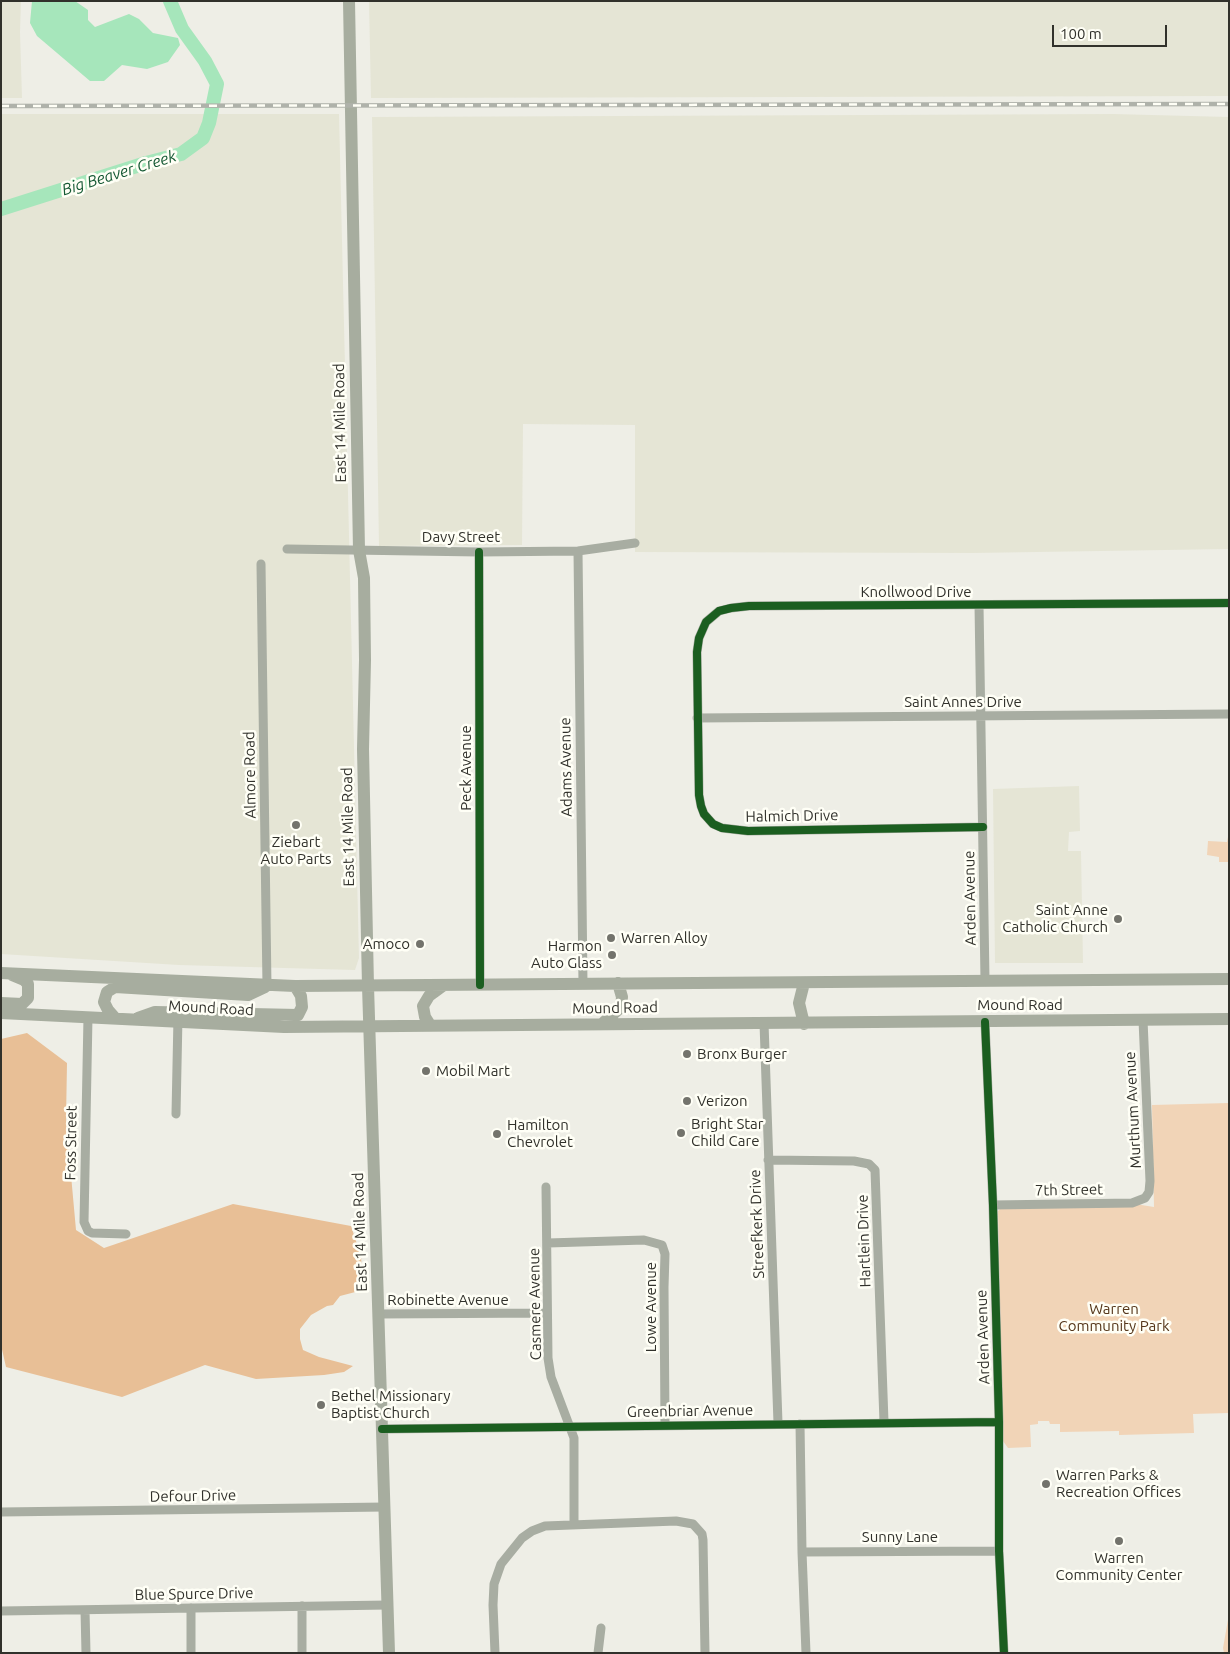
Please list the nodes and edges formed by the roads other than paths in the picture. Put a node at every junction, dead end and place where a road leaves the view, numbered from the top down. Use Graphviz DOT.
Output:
graph roads {
  1 [pos="348,1"];
  2 [pos="635,542"];
  3 [pos="287,549"];
  4 [pos="359,550"];
  5 [pos="578,551"];
  6 [pos="479,552"];
  7 [pos="261,564"];
  8 [pos="1229,603"];
  9 [pos="979,605"];
  10 [pos="1229,714"];
  11 [pos="981,716"];
  12 [pos="697,718"];
  13 [pos="983,827"];
  14 [pos="5,973"];
  15 [pos="1229,979"];
  16 [pos="986,980"];
  17 [pos="804,983"];
  18 [pos="583,984"];
  19 [pos="618,984"];
  20 [pos="444,985"];
  21 [pos="480,985"];
  22 [pos="267,986"];
  23 [pos="295,986"];
  24 [pos="368,986"];
  25 [pos="1,1003"];
  26 [pos="1,1013"];
  27 [pos="88,1016"];
  28 [pos="115,1018"];
  29 [pos="178,1018"];
  30 [pos="1229,1019"];
  31 [pos="1143,1020"];
  32 [pos="985,1022"];
  33 [pos="764,1023"];
  34 [pos="602,1024"];
  35 [pos="804,1024"];
  36 [pos="370,1026"];
  37 [pos="430,1026"];
  38 [pos="176,1114"];
  39 [pos="768,1160"];
  40 [pos="546,1187"];
  41 [pos="1145,1198"];
  42 [pos="993,1205"];
  43 [pos="126,1234"];
  44 [pos="548,1243"];
  45 [pos="547,1313"];
  46 [pos="378,1314"];
  47 [pos="884,1422"];
  48 [pos="999,1422"];
  49 [pos="778,1423"];
  50 [pos="665,1424"];
  51 [pos="800,1424"];
  52 [pos="569,1426"];
  53 [pos="382,1429"];
  54 [pos="384,1506"];
  55 [pos="1,1512"];
  56 [pos="574,1525"];
  57 [pos="999,1551"];
  58 [pos="802,1552"];
  59 [pos="388,1605"];
  60 [pos="302,1606"];
  61 [pos="191,1608"];
  62 [pos="85,1610"];
  63 [pos="1,1611"];
  64 [pos="601,1628"];
  65 [pos="86,1653"];
  66 [pos="191,1653"];
  67 [pos="302,1653"];
  68 [pos="389,1653"];
  69 [pos="495,1653"];
  70 [pos="598,1653"];
  71 [pos="705,1653"];
  72 [pos="806,1653"];
  73 [pos="1004,1653"];
  1 -- 4 [label="main road, East 14 Mile Road"];
  2 -- 5 [label="street, Davy Street"];
  3 -- 4 [label="street, Davy Street"];
  4 -- 6 [label="street, Davy Street"];
  4 -- 24 [label="main road, East 14 Mile Road"];
  5 -- 6 [label="street, Davy Street"];
  5 -- 18 [label="street, Adams Avenue"];
  6 -- 21 [label="street, Peck Avenue"];
  7 -- 22 [label="street, Almore Road"];
  8 -- 9 [label="street, Knollwood Drive"];
  9 -- 11 [label="street, Arden Avenue"];
  9 -- 12 [label="street, Knollwood Drive"];
  10 -- 11 [label="street, Saint Annes Drive"];
  11 -- 12 [label="street, Saint Annes Drive"];
  11 -- 13 [label="street, Arden Avenue"];
  12 -- 13 [label="street, Halmich Drive"];
  13 -- 16 [label="street, Arden Avenue"];
  14 -- 22 [label="main road, Mound Road"];
  14 -- 25 [label="main road"];
  15 -- 16 [label="main road, Mound Road"];
  16 -- 17 [label="main road, Mound Road"];
  17 -- 19 [label="main road, Mound Road"];
  17 -- 35 [label="main road"];
  18 -- 19 [label="main road, Mound Road"];
  18 -- 21 [label="main road, Mound Road"];
  19 -- 34 [label="main road"];
  20 -- 21 [label="main road, Mound Road"];
  20 -- 24 [label="main road, Mound Road"];
  20 -- 37 [label="main road"];
  22 -- 23 [label="main road, Mound Road"];
  22 -- 28 [label="main road"];
  23 -- 24 [label="main road, Mound Road"];
  23 -- 29 [label="main road"];
  24 -- 36 [label="main road, East 14 Mile Road"];
  26 -- 27 [label="main road, Mound Road"];
  27 -- 28 [label="main road, Mound Road"];
  27 -- 43 [label="street, Foss Street"];
  28 -- 29 [label="main road, Mound Road"];
  29 -- 36 [label="main road, Mound Road"];
  29 -- 38 [label="street"];
  30 -- 31 [label="main road, Mound Road"];
  31 -- 32 [label="main road, Mound Road"];
  31 -- 41 [label="street, Murthum Avenue"];
  32 -- 35 [label="main road, Mound Road"];
  32 -- 42 [label="street, Arden Avenue"];
  33 -- 34 [label="main road, Mound Road"];
  33 -- 35 [label="main road, Mound Road"];
  33 -- 39 [label="street, Streefkerk Drive"];
  34 -- 37 [label="main road, Mound Road"];
  36 -- 37 [label="main road, Mound Road"];
  36 -- 46 [label="main road, East 14 Mile Road"];
  39 -- 47 [label="street, Hartlein Drive"];
  39 -- 49 [label="street, Streefkerk Drive"];
  40 -- 44 [label="street, Casmere Avenue"];
  41 -- 42 [label="street, 7th Street"];
  42 -- 48 [label="street, Arden Avenue"];
  44 -- 45 [label="street, Casmere Avenue"];
  44 -- 50 [label="street, Lowe Avenue"];
  45 -- 46 [label="street, Robinette Avenue"];
  45 -- 52 [label="street, Casmere Avenue"];
  46 -- 53 [label="main road, East 14 Mile Road"];
  47 -- 48 [label="street, Greenbriar Avenue"];
  47 -- 51 [label="street, Greenbriar Avenue"];
  48 -- 57 [label="street, Arden Avenue"];
  49 -- 50 [label="street, Greenbriar Avenue"];
  49 -- 51 [label="street, Greenbriar Avenue"];
  50 -- 52 [label="street, Greenbriar Avenue"];
  51 -- 58 [label="street"];
  52 -- 53 [label="street, Greenbriar Avenue"];
  52 -- 56 [label="street, Casmere Avenue"];
  53 -- 54 [label="main road, East 14 Mile Road"];
  54 -- 55 [label="street, Defour Drive"];
  54 -- 59 [label="main road, East 14 Mile Road"];
  56 -- 69 [label="street"];
  56 -- 71 [label="street"];
  57 -- 58 [label="street, Sunny Lane"];
  57 -- 73 [label="street, Arden Avenue"];
  58 -- 72 [label="street"];
  59 -- 60 [label="street, Blue Spurce Drive"];
  59 -- 68 [label="main road, East 14 Mile Road"];
  60 -- 61 [label="street, Blue Spurce Drive"];
  60 -- 67 [label="street"];
  61 -- 62 [label="street, Blue Spurce Drive"];
  61 -- 66 [label="street"];
  62 -- 63 [label="street, Blue Spurce Drive"];
  62 -- 65 [label="street"];
  64 -- 70 [label="street"];
}
